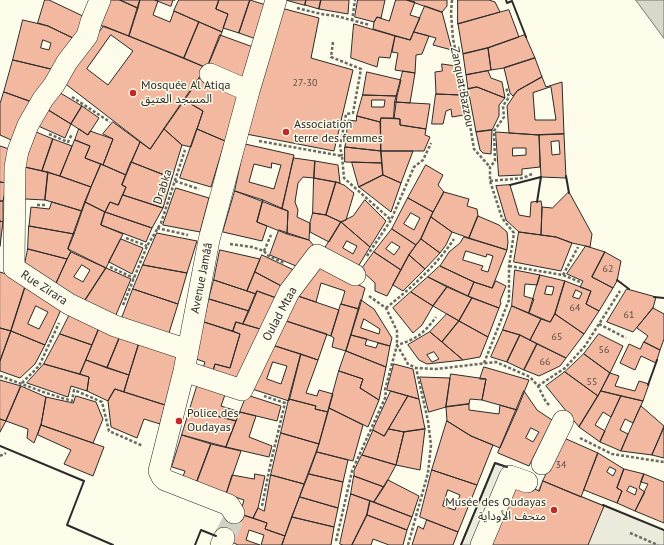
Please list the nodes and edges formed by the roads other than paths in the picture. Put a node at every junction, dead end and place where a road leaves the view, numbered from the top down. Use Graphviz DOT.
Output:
graph roads {
  1 [pos="100,0"];
  2 [pos="273,1"];
  3 [pos="210,74"];
  4 [pos="249,91"];
  5 [pos="355,275"];
  6 [pos="188,350"];
  7 [pos="184,371"];
  8 [pos="564,421"];
  9 [pos="542,464"];
  10 [pos="527,482"];
  11 [pos="234,514"];
  12 [pos="481,545"];
  1 -- 6 [label="street, Rue Zirara"];
  2 -- 4 [label="street, Avenue Jamââ"];
  3 -- 4 [label="street"];
  4 -- 6 [label="street, Avenue Jamââ"];
  5 -- 7 [label="street, Oulad Mtaa"];
  6 -- 7 [label="street, Avenue Jamââ"];
  7 -- 11 [label="street, Avenue Jamââ"];
  8 -- 9 [label="street"];
  10 -- 12 [label="street"];
}
